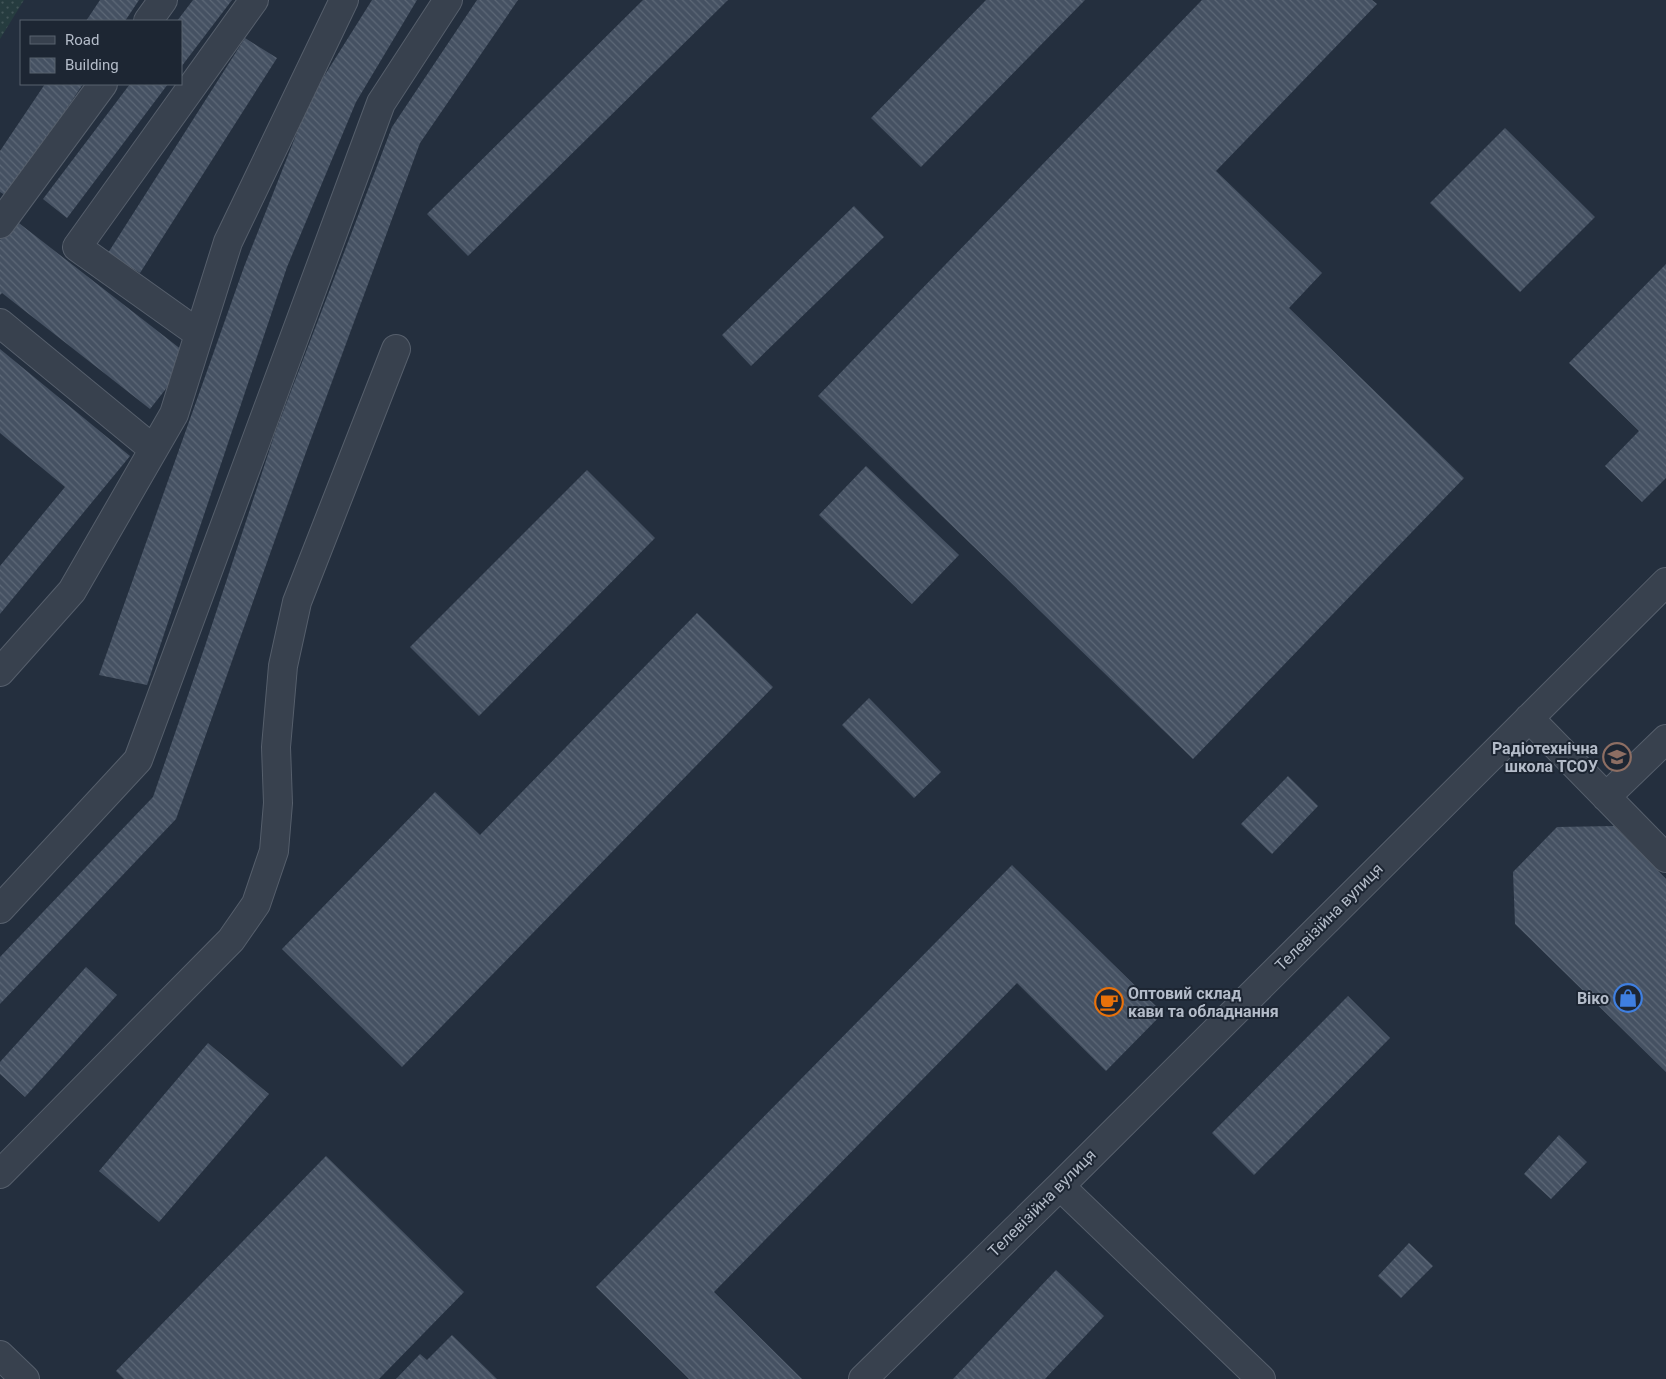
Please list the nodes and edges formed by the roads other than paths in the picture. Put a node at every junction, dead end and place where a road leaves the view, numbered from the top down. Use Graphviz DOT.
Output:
graph roads {
  1 [pos="163,0"];
  2 [pos="254,0"];
  3 [pos="344,0"];
  4 [pos="448,0"];
  5 [pos="149,20"];
  6 [pos="102,85"];
  7 [pos="0,224"];
  8 [pos="0,324"];
  9 [pos="199,334"];
  10 [pos="396,348"];
  11 [pos="153,449"];
  12 [pos="1666,582"];
  13 [pos="0,672"];
  14 [pos="1529,718"];
  15 [pos="1666,739"];
  16 [pos="1606,797"];
  17 [pos="1666,858"];
  18 [pos="0,909"];
  19 [pos="0,1174"];
  20 [pos="1060,1186"];
  21 [pos="0,1355"];
  22 [pos="25,1379"];
  23 [pos="864,1379"];
  24 [pos="1261,1379"];
  1 -- 5 [label="street"];
  2 -- 9 [label="street"];
  3 -- 9 [label="street"];
  4 -- 18 [label="street"];
  6 -- 7 [label="street"];
  8 -- 11 [label="street"];
  9 -- 11 [label="street"];
  10 -- 19 [label="street"];
  11 -- 13 [label="street"];
  12 -- 14 [label="street, Телевізійна вулиця"];
  14 -- 16 [label="street"];
  14 -- 20 [label="street, Телевізійна вулиця"];
  15 -- 16 [label="street"];
  16 -- 17 [label="street"];
  20 -- 23 [label="street, Телевізійна вулиця"];
  20 -- 24 [label="street"];
  21 -- 22 [label="street"];
}
